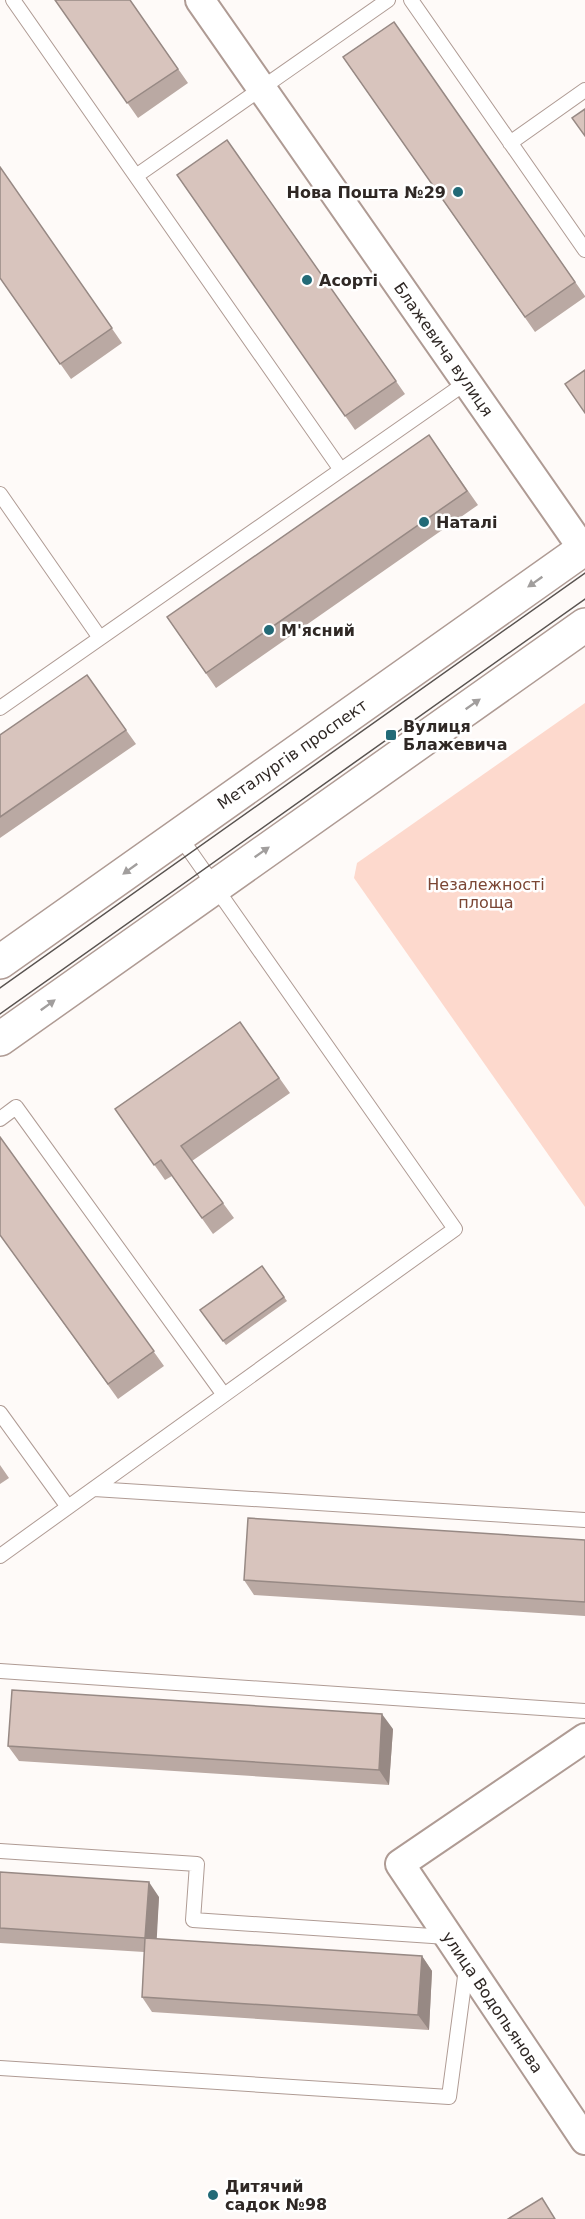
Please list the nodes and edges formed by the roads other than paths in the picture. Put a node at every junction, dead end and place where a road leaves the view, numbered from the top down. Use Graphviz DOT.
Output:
graph roads {
  1 [pos="13,0"];
  2 [pos="200,0"];
  3 [pos="388,0"];
  4 [pos="411,0"];
  5 [pos="262,88"];
  6 [pos="585,90"];
  7 [pos="510,142"];
  8 [pos="136,176"];
  9 [pos="585,250"];
  10 [pos="467,382"];
  11 [pos="341,470"];
  12 [pos="0,494"];
  13 [pos="584,549"];
  14 [pos="585,625"];
  15 [pos="100,638"];
  16 [pos="0,708"];
  17 [pos="178,834"];
  18 [pos="214,886"];
  19 [pos="0,962"];
  20 [pos="0,1039"];
  21 [pos="0,1119"];
  22 [pos="224,1395"];
  23 [pos="0,1413"];
  24 [pos="94,1489"];
  25 [pos="68,1507"];
  26 [pos="585,1520"];
  27 [pos="0,1556"];
  28 [pos="0,1671"];
  29 [pos="585,1711"];
  30 [pos="585,1738"];
  31 [pos="0,1851"];
  32 [pos="450,1937"];
  33 [pos="466,1964"];
  34 [pos="0,2068"];
  35 [pos="585,2140"];
  1 -- 8 [label="lane"];
  2 -- 5 [label="street, Блажевича вулиця"];
  3 -- 5 [label="lane"];
  4 -- 7 [label="lane"];
  5 -- 8 [label="lane"];
  5 -- 10 [label="street, Блажевича вулиця"];
  6 -- 7 [label="lane"];
  7 -- 9 [label="lane"];
  8 -- 11 [label="lane"];
  10 -- 11 [label="lane"];
  10 -- 13 [label="street, Блажевича вулиця"];
  11 -- 15 [label="lane"];
  12 -- 15 [label="lane"];
  13 -- 17 [label="main road, Металургів проспект, one-way"];
  18 -- 14 [label="main road, one-way"];
  15 -- 16 [label="lane"];
  17 -- 18 [label="lane"];
  17 -- 19 [label="main road, Металургів проспект, one-way"];
  20 -- 18 [label="main road, one-way"];
  18 -- 22 [label="lane"];
  21 -- 22 [label="lane"];
  22 -- 24 [label="lane"];
  23 -- 25 [label="lane"];
  24 -- 25 [label="lane"];
  24 -- 26 [label="lane"];
  25 -- 27 [label="lane"];
  28 -- 29 [label="lane"];
  30 -- 32 [label="street, улица Водопьянова"];
  31 -- 32 [label="lane"];
  32 -- 33 [label="street, улица Водопьянова"];
  33 -- 34 [label="lane"];
  33 -- 35 [label="street, улица Водопьянова"];
}
